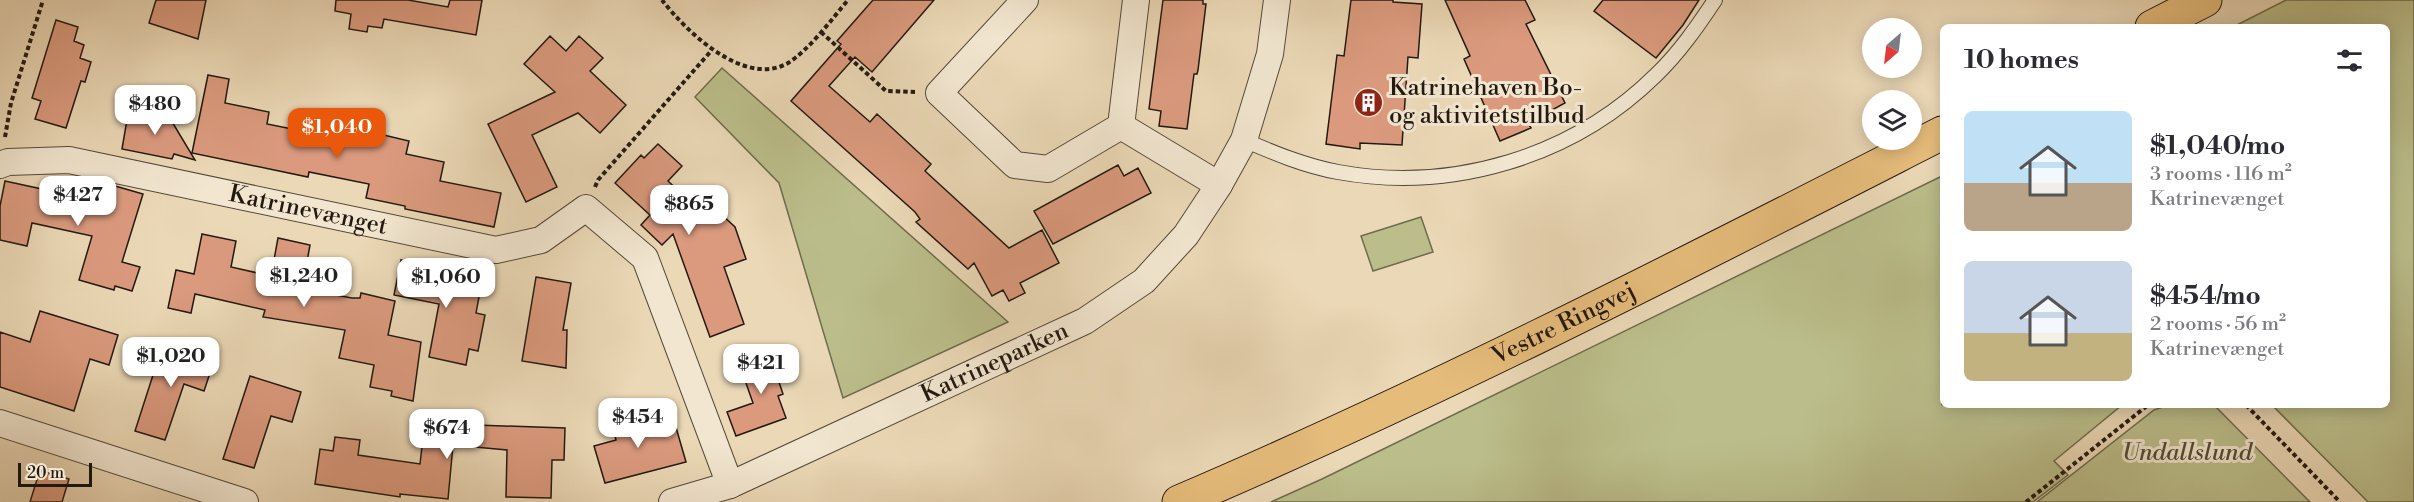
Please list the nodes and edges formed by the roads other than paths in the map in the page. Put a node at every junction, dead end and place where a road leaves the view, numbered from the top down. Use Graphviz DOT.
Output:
graph roads {
  1 [pos="1025,0"];
  2 [pos="1136,0"];
  3 [pos="1276,0"];
  4 [pos="1715,0"];
  5 [pos="2205,0"];
  6 [pos="2158,24"];
  7 [pos="1121,126"];
  8 [pos="1940,134"];
  9 [pos="1244,140"];
  10 [pos="4,163"];
  11 [pos="1219,185"];
  12 [pos="0,423"];
  13 [pos="730,485"];
  14 [pos="245,502"];
  15 [pos="672,502"];
  16 [pos="1179,502"];
  1 -- 7 [label="street"];
  2 -- 7 [label="street"];
  3 -- 9 [label="street, Katrineparken"];
  4 -- 9 [label="lane"];
  5 -- 6 [label="main road"];
  7 -- 11 [label="street"];
  8 -- 16 [label="main road, Vestre Ringvej"];
  9 -- 11 [label="street, Katrineparken"];
  10 -- 13 [label="street, Katrinevænget"];
  11 -- 13 [label="street, Katrineparken"];
  12 -- 14 [label="street"];
  13 -- 15 [label="street"];
}
